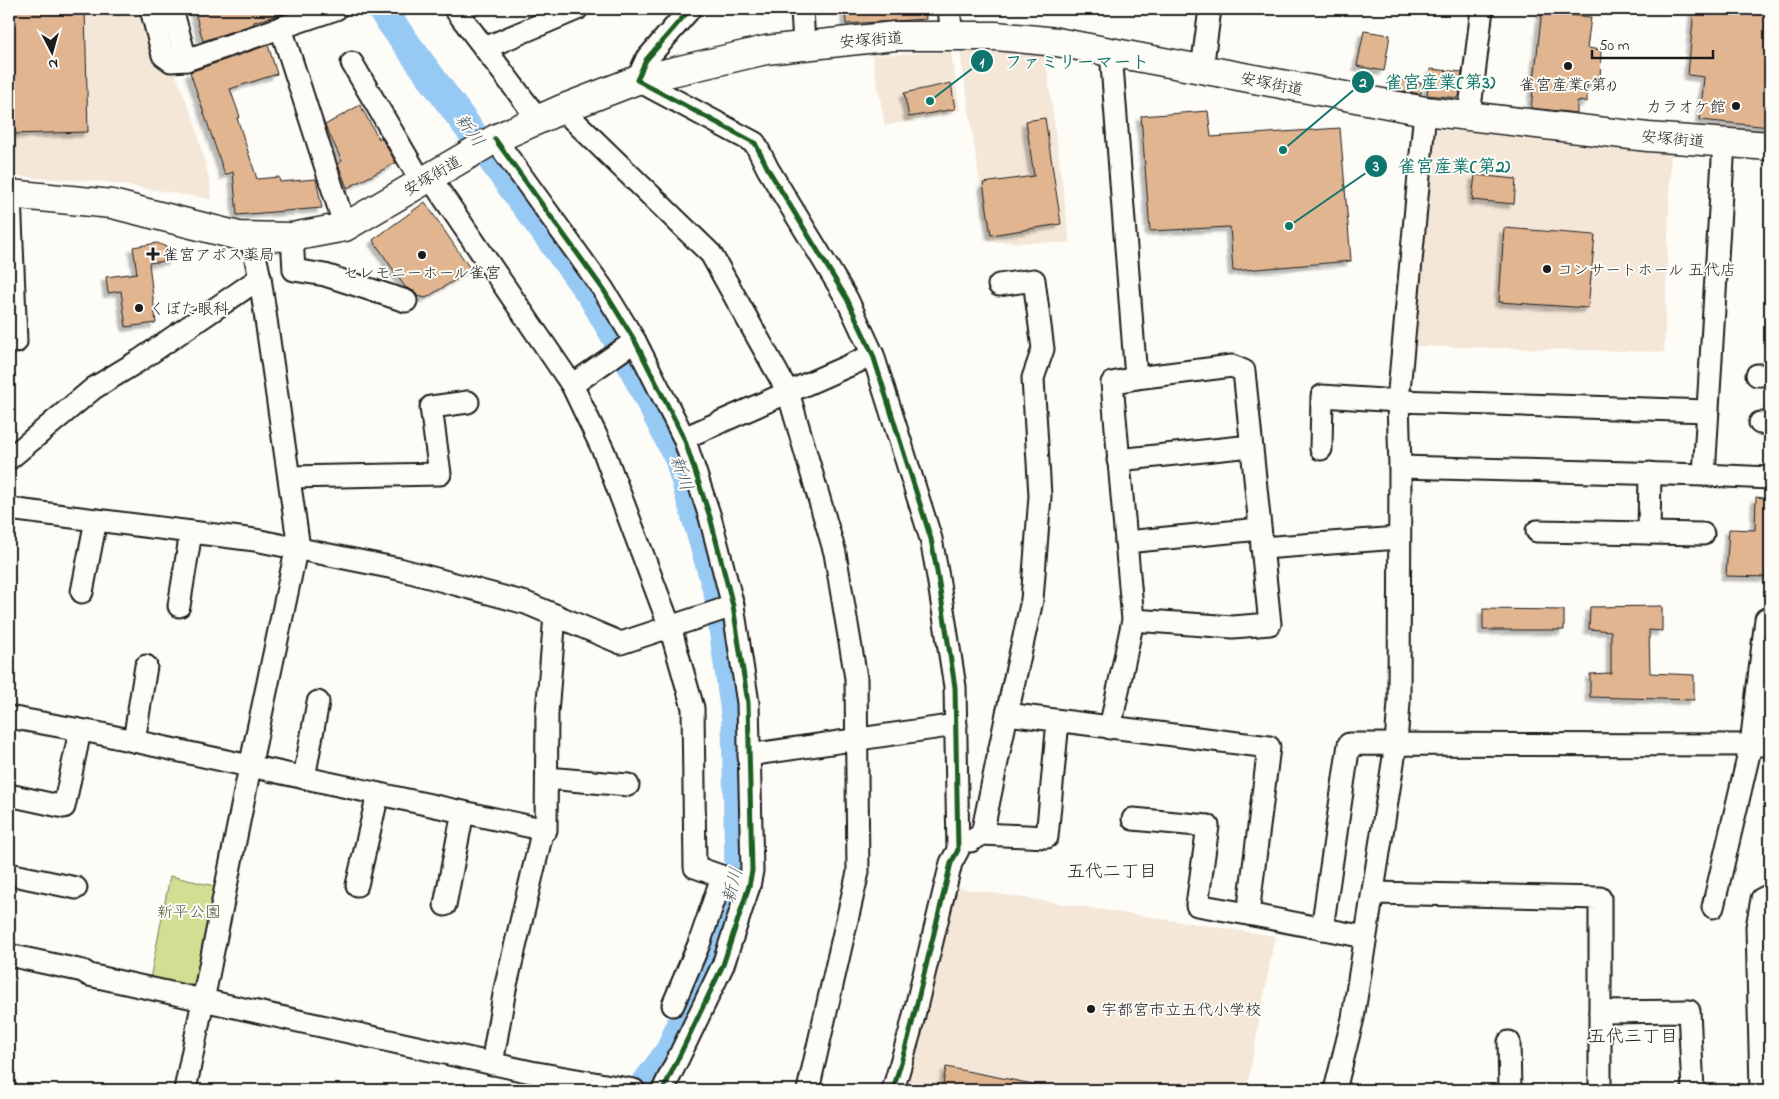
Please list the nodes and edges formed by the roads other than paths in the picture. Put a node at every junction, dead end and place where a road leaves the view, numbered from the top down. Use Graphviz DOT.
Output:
graph roads {
  1 [pos="151,9"];
  2 [pos="172,9"];
  3 [pos="336,9"];
  4 [pos="454,9"];
  5 [pos="577,9"];
  6 [pos="690,9"];
  7 [pos="802,9"];
  8 [pos="949,9"];
  9 [pos="1210,9"];
  10 [pos="1482,9"];
  11 [pos="549,14"];
  12 [pos="281,28"];
  13 [pos="952,36"];
  14 [pos="804,45"];
  15 [pos="485,48"];
  16 [pos="1111,52"];
  17 [pos="186,60"];
  18 [pos="352,63"];
  19 [pos="1202,69"];
  20 [pos="637,80"];
  21 [pos="1425,111"];
  22 [pos="550,114"];
  23 [pos="1469,116"];
  24 [pos="1724,143"];
  25 [pos="486,144"];
  26 [pos="1770,146"];
  27 [pos="425,178"];
  28 [pos="10,195"];
  29 [pos="345,227"];
  30 [pos="251,237"];
  31 [pos="292,237"];
  32 [pos="260,278"];
  33 [pos="999,285"];
  34 [pos="406,301"];
  35 [pos="16,342"];
  36 [pos="627,347"];
  37 [pos="873,355"];
  38 [pos="1136,378"];
  39 [pos="572,385"];
  40 [pos="788,392"];
  41 [pos="468,402"];
  42 [pos="1398,402"];
  43 [pos="1708,411"];
  44 [pos="684,438"];
  45 [pos="1251,446"];
  46 [pos="1321,449"];
  47 [pos="9,459"];
  48 [pos="1118,460"];
  49 [pos="1400,467"];
  50 [pos="1650,473"];
  51 [pos="1704,475"];
  52 [pos="289,476"];
  53 [pos="1770,478"];
  54 [pos="9,509"];
  55 [pos="96,520"];
  56 [pos="1537,531"];
  57 [pos="191,532"];
  58 [pos="1650,533"];
  59 [pos="1703,534"];
  60 [pos="1261,538"];
  61 [pos="1399,538"];
  62 [pos="1126,542"];
  63 [pos="297,548"];
  64 [pos="82,592"];
  65 [pos="178,606"];
  66 [pos="723,609"];
  67 [pos="555,615"];
  68 [pos="1133,620"];
  69 [pos="1770,620"];
  70 [pos="670,627"];
  71 [pos="146,666"];
  72 [pos="1765,681"];
  73 [pos="318,702"];
  74 [pos="1007,714"];
  75 [pos="9,717"];
  76 [pos="1058,721"];
  77 [pos="956,725"];
  78 [pos="1110,728"];
  79 [pos="80,731"];
  80 [pos="856,740"];
  81 [pos="134,741"];
  82 [pos="1396,744"];
  83 [pos="1761,745"];
  84 [pos="749,755"];
  85 [pos="250,767"];
  86 [pos="304,778"];
  87 [pos="547,778"];
  88 [pos="628,784"];
  89 [pos="378,794"];
  90 [pos="9,795"];
  91 [pos="463,812"];
  92 [pos="1133,819"];
  93 [pos="542,829"];
  94 [pos="982,834"];
  95 [pos="958,850"];
  96 [pos="9,874"];
  97 [pos="736,881"];
  98 [pos="357,885"];
  99 [pos="76,888"];
  100 [pos="1373,893"];
  101 [pos="1770,895"];
  102 [pos="445,905"];
  103 [pos="1713,907"];
  104 [pos="1248,914"];
  105 [pos="1322,929"];
  106 [pos="1365,937"];
  107 [pos="9,955"];
  108 [pos="1764,979"];
  109 [pos="203,1000"];
  110 [pos="673,1006"];
  111 [pos="1600,1012"];
  112 [pos="1508,1042"];
  113 [pos="1765,1063"];
  114 [pos="492,1064"];
  115 [pos="185,1090"];
  116 [pos="630,1090"];
  117 [pos="663,1090"];
  118 [pos="808,1090"];
  119 [pos="893,1090"];
  120 [pos="1335,1090"];
  121 [pos="1510,1090"];
  122 [pos="1600,1090"];
  123 [pos="1693,1090"];
  124 [pos="1761,1090"];
  1 -- 17 [label="street"];
  2 -- 17 [label="street"];
  3 -- 12 [label="street"];
  4 -- 15 [label="street"];
  5 -- 11 [label="street"];
  6 -- 20 [label="street"];
  7 -- 14 [label="street"];
  8 -- 13 [label="street"];
  9 -- 19 [label="street"];
  10 -- 23 [label="street"];
  11 -- 15 [label="street"];
  12 -- 17 [label="street"];
  12 -- 29 [label="street"];
  13 -- 14 [label="main road, 安塚街道"];
  13 -- 16 [label="main road, 安塚街道"];
  14 -- 20 [label="main road, 安塚街道"];
  15 -- 22 [label="street"];
  16 -- 19 [label="main road, 安塚街道"];
  16 -- 38 [label="street"];
  18 -- 27 [label="street"];
  19 -- 21 [label="main road, 安塚街道"];
  20 -- 22 [label="main road, 安塚街道"];
  20 -- 37 [label="street"];
  21 -- 23 [label="main road, 安塚街道"];
  21 -- 42 [label="street"];
  22 -- 25 [label="main road, 安塚街道"];
  22 -- 40 [label="street"];
  23 -- 24 [label="main road, 安塚街道"];
  24 -- 26 [label="main road, 安塚街道"];
  24 -- 43 [label="street"];
  25 -- 27 [label="main road, 安塚街道"];
  25 -- 36 [label="street"];
  27 -- 29 [label="main road, 安塚街道"];
  27 -- 39 [label="street"];
  28 -- 30 [label="main road, 安塚街道"];
  28 -- 35 [label="street"];
  29 -- 31 [label="main road, 安塚街道"];
  30 -- 31 [label="main road, 安塚街道"];
  30 -- 32 [label="street"];
  31 -- 34 [label="street"];
  32 -- 47 [label="street"];
  32 -- 52 [label="street"];
  33 -- 74 [label="street"];
  36 -- 39 [label="street"];
  36 -- 44 [label="street"];
  37 -- 40 [label="street"];
  37 -- 77 [label="street"];
  38 -- 45 [label="street"];
  38 -- 48 [label="street"];
  39 -- 70 [label="street"];
  40 -- 44 [label="street"];
  40 -- 80 [label="street"];
  41 -- 52 [label="street"];
  42 -- 43 [label="street"];
  42 -- 46 [label="street"];
  42 -- 49 [label="street"];
  43 -- 51 [label="street"];
  44 -- 66 [label="street"];
  45 -- 48 [label="street"];
  45 -- 60 [label="street"];
  48 -- 62 [label="street"];
  49 -- 50 [label="street"];
  49 -- 61 [label="street"];
  50 -- 51 [label="street"];
  50 -- 58 [label="street"];
  51 -- 53 [label="street"];
  52 -- 63 [label="street"];
  54 -- 55 [label="street"];
  55 -- 57 [label="street"];
  55 -- 64 [label="street"];
  56 -- 58 [label="street"];
  57 -- 63 [label="street"];
  57 -- 65 [label="street"];
  58 -- 59 [label="street"];
  60 -- 61 [label="street"];
  60 -- 62 [label="street"];
  60 -- 68 [label="street"];
  61 -- 82 [label="street"];
  62 -- 68 [label="street"];
  63 -- 67 [label="street"];
  63 -- 85 [label="street"];
  66 -- 70 [label="street"];
  66 -- 84 [label="street"];
  67 -- 70 [label="street"];
  67 -- 87 [label="street"];
  68 -- 78 [label="street"];
  69 -- 72 [label="street"];
  70 -- 97 [label="street"];
  71 -- 81 [label="street"];
  72 -- 83 [label="street"];
  73 -- 86 [label="street"];
  74 -- 76 [label="street"];
  74 -- 94 [label="street"];
  75 -- 79 [label="street"];
  76 -- 78 [label="street"];
  76 -- 94 [label="street"];
  77 -- 80 [label="street"];
  77 -- 95 [label="street"];
  78 -- 104 [label="street"];
  79 -- 81 [label="street"];
  79 -- 90 [label="street"];
  80 -- 84 [label="street"];
  80 -- 118 [label="street"];
  81 -- 85 [label="street"];
  82 -- 83 [label="street"];
  82 -- 100 [label="street"];
  82 -- 105 [label="street"];
  83 -- 103 [label="street"];
  84 -- 97 [label="street"];
  85 -- 86 [label="street"];
  85 -- 109 [label="street"];
  86 -- 89 [label="street"];
  87 -- 88 [label="street"];
  87 -- 93 [label="street"];
  89 -- 91 [label="street"];
  89 -- 98 [label="street"];
  91 -- 93 [label="street"];
  91 -- 102 [label="street"];
  92 -- 104 [label="street"];
  93 -- 114 [label="street"];
  94 -- 95 [label="street"];
  95 -- 119 [label="street"];
  96 -- 99 [label="street"];
  97 -- 110 [label="street"];
  97 -- 117 [label="street"];
  100 -- 106 [label="street"];
  100 -- 111 [label="street"];
  101 -- 108 [label="street"];
  104 -- 105 [label="street"];
  105 -- 106 [label="street"];
  106 -- 120 [label="street"];
  107 -- 109 [label="street"];
  108 -- 113 [label="street"];
  109 -- 114 [label="street"];
  109 -- 115 [label="street"];
  111 -- 122 [label="street"];
  111 -- 123 [label="street"];
  112 -- 121 [label="street"];
  113 -- 124 [label="street"];
  114 -- 116 [label="street"];
}
